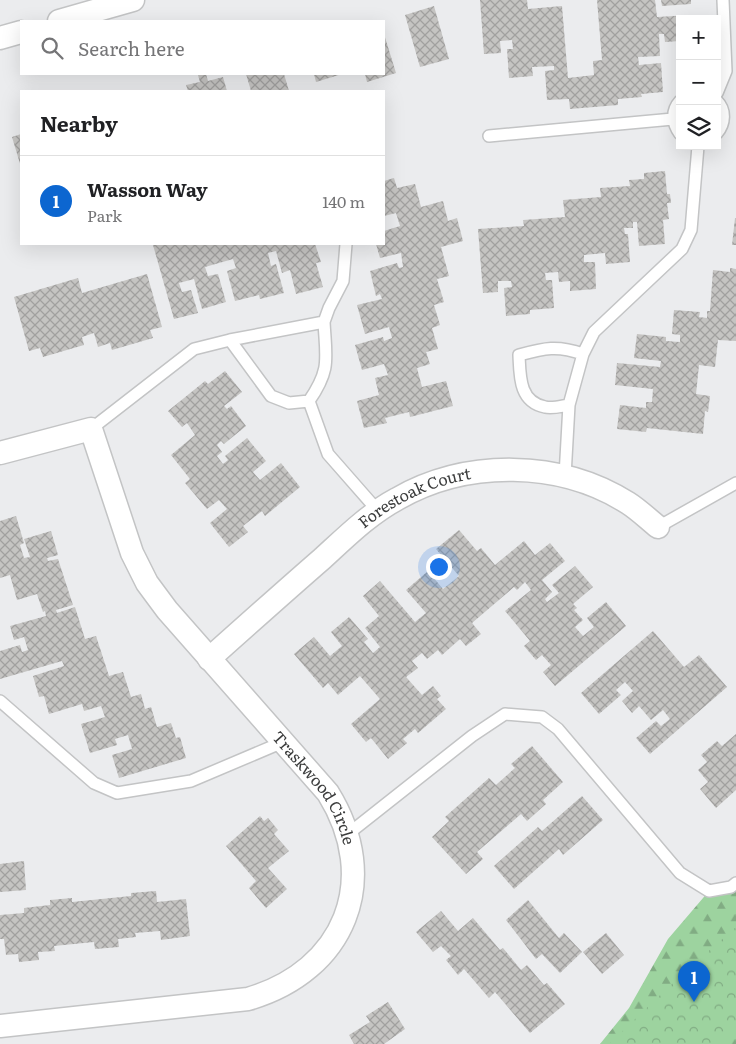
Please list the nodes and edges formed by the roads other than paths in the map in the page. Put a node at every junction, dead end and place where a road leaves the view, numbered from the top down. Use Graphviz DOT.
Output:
graph roads {
  1 [pos="133,0"];
  2 [pos="723,0"];
  3 [pos="63,20"];
  4 [pos="20,32"];
  5 [pos="0,38"];
  6 [pos="721,83"];
  7 [pos="678,105"];
  8 [pos="721,108"];
  9 [pos="673,119"];
  10 [pos="676,125"];
  11 [pos="721,126"];
  12 [pos="489,136"];
  13 [pos="698,150"];
  14 [pos="346,245"];
  15 [pos="324,322"];
  16 [pos="230,340"];
  17 [pos="583,354"];
  18 [pos="308,401"];
  19 [pos="569,405"];
  20 [pos="91,429"];
  21 [pos="0,454"];
  22 [pos="565,476"];
  23 [pos="736,483"];
  24 [pos="378,511"];
  25 [pos="658,527"];
  26 [pos="209,658"];
  27 [pos="0,701"];
  28 [pos="283,742"];
  29 [pos="348,834"];
  30 [pos="736,883"];
  31 [pos="0,1026"];
  1 -- 3 [label="street"];
  2 -- 6 [label="lane"];
  4 -- 5 [label="street"];
  7 -- 9 [label="lane"];
  8 -- 11 [label="lane"];
  9 -- 10 [label="lane"];
  9 -- 12 [label="lane"];
  13 -- 17 [label="lane"];
  14 -- 15 [label="lane"];
  15 -- 16 [label="lane"];
  15 -- 18 [label="lane"];
  16 -- 18 [label="lane"];
  16 -- 20 [label="lane"];
  17 -- 19 [label="lane"];
  17 -- 19 [label="lane"];
  18 -- 24 [label="lane"];
  19 -- 22 [label="lane"];
  20 -- 21 [label="street"];
  20 -- 26 [label="street, Traskwood Circle"];
  22 -- 24 [label="street, Forestoak Court"];
  22 -- 25 [label="street, Forestoak Court"];
  23 -- 25 [label="lane"];
  24 -- 26 [label="street, Forestoak Court"];
  26 -- 28 [label="street, Traskwood Circle"];
  27 -- 28 [label="lane"];
  28 -- 29 [label="street, Traskwood Circle"];
  29 -- 30 [label="lane"];
  29 -- 31 [label="street, Traskwood Circle"];
}
